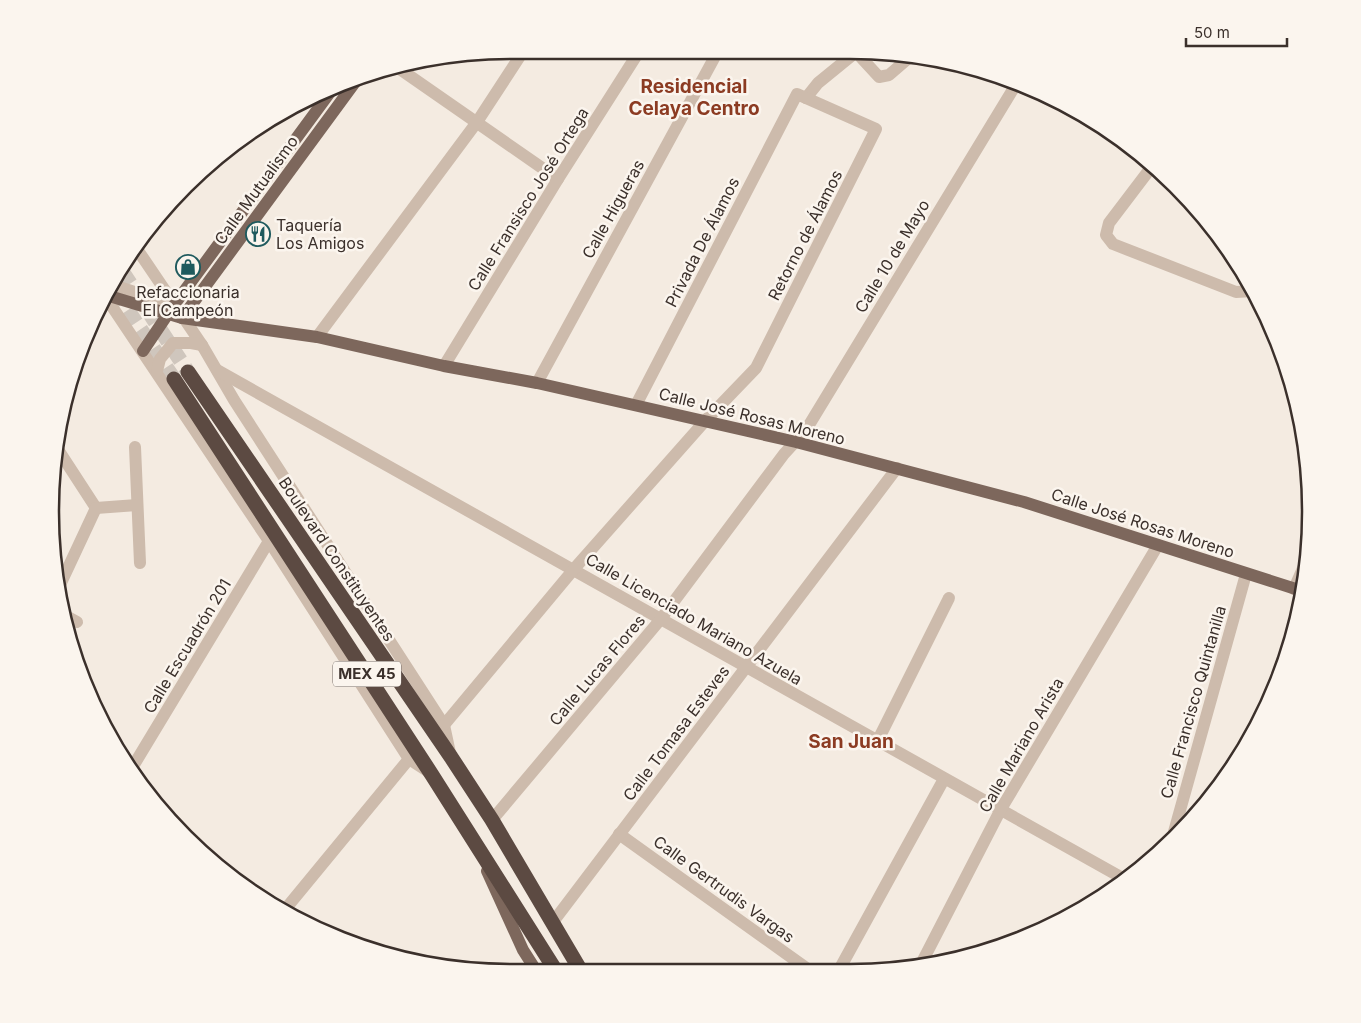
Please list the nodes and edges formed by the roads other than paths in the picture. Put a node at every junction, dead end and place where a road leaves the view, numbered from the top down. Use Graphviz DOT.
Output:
graph roads {
  1 [pos="518,59"];
  2 [pos="634,59"];
  3 [pos="713,59"];
  4 [pos="847,59"];
  5 [pos="862,59"];
  6 [pos="903,62"];
  7 [pos="403,72"];
  8 [pos="350,89"];
  9 [pos="1013,89"];
  10 [pos="801,96"];
  11 [pos="325,99"];
  12 [pos="477,122"];
  13 [pos="1148,171"];
  14 [pos="558,179"];
  15 [pos="139,254"];
  16 [pos="118,287"];
  17 [pos="1245,291"];
  18 [pos="112,297"];
  19 [pos="110,302"];
  20 [pos="171,310"];
  21 [pos="182,318"];
  22 [pos="317,337"];
  23 [pos="202,346"];
  24 [pos="143,352"];
  25 [pos="444,366"];
  26 [pos="217,370"];
  27 [pos="156,371"];
  28 [pos="537,382"];
  29 [pos="246,386"];
  30 [pos="234,400"];
  31 [pos="636,404"];
  32 [pos="705,421"];
  33 [pos="796,442"];
  34 [pos="135,447"];
  35 [pos="63,457"];
  36 [pos="897,468"];
  37 [pos="136,505"];
  38 [pos="96,508"];
  39 [pos="269,542"];
  40 [pos="1158,545"];
  41 [pos="140,563"];
  42 [pos="574,569"];
  43 [pos="1246,574"];
  44 [pos="64,577"];
  45 [pos="1295,589"];
  46 [pos="949,598"];
  47 [pos="660,620"];
  48 [pos="745,668"];
  49 [pos="444,725"];
  50 [pos="878,740"];
  51 [pos="451,757"];
  52 [pos="409,759"];
  53 [pos="135,763"];
  54 [pos="432,775"];
  55 [pos="944,779"];
  56 [pos="1001,809"];
  57 [pos="492,820"];
  58 [pos="1176,826"];
  59 [pos="619,834"];
  60 [pos="473,842"];
  61 [pos="1118,876"];
  62 [pos="288,906"];
  63 [pos="553,922"];
  64 [pos="924,958"];
  65 [pos="532,964"];
  66 [pos="551,964"];
  67 [pos="577,964"];
  68 [pos="801,964"];
  69 [pos="842,964"];
  1 -- 12 [label="street"];
  2 -- 14 [label="street, Calle Fransisco José Ortega"];
  3 -- 28 [label="street, Calle Higueras"];
  4 -- 10 [label="street, Privada De Álamos"];
  5 -- 6 [label="street"];
  7 -- 12 [label="street"];
  8 -- 21 [label="main road, Calle Mutualismo"];
  9 -- 33 [label="street, Calle 10 de Mayo"];
  10 -- 31 [label="street, Privada De Álamos"];
  10 -- 32 [label="street, Retorno de Álamos"];
  11 -- 20 [label="main road, Calle Mutualismo"];
  12 -- 14 [label="street"];
  12 -- 22 [label="street"];
  13 -- 17 [label="street"];
  14 -- 25 [label="street, Calle Fransisco José Ortega"];
  15 -- 20 [label="street"];
  16 -- 20 [label="street"];
  18 -- 20 [label="main road, Calle José Rosas Moreno"];
  19 -- 24 [label="street"];
  20 -- 21 [label="main road, Calle José Rosas Moreno"];
  20 -- 24 [label="main road, Calle Mutualismo"];
  21 -- 22 [label="main road, Calle José Rosas Moreno"];
  21 -- 23 [label="street"];
  22 -- 25 [label="main road, Calle José Rosas Moreno"];
  23 -- 26 [label="street"];
  23 -- 27 [label="street"];
  24 -- 27 [label="street"];
  25 -- 28 [label="main road, Calle José Rosas Moreno"];
  26 -- 29 [label="street, Calle Licenciado Mariano Azuela"];
  26 -- 30 [label="street"];
  27 -- 39 [label="street"];
  28 -- 31 [label="main road, Calle José Rosas Moreno"];
  29 -- 30 [label="street"];
  29 -- 42 [label="street, Calle Licenciado Mariano Azuela"];
  30 -- 49 [label="street"];
  31 -- 32 [label="main road, Calle José Rosas Moreno"];
  32 -- 33 [label="main road, Calle José Rosas Moreno"];
  32 -- 42 [label="street"];
  33 -- 36 [label="main road, Calle José Rosas Moreno"];
  33 -- 47 [label="street, Calle Lucas Flores"];
  34 -- 37 [label="street"];
  35 -- 38 [label="street"];
  36 -- 40 [label="main road, Calle José Rosas Moreno"];
  36 -- 48 [label="street, Calle Tomasa Esteves"];
  37 -- 38 [label="street"];
  37 -- 41 [label="street"];
  38 -- 44 [label="street"];
  39 -- 52 [label="street"];
  39 -- 53 [label="street, Calle Escuadrón 201"];
  40 -- 43 [label="main road, Calle José Rosas Moreno"];
  40 -- 56 [label="street, Calle Mariano Arista"];
  42 -- 47 [label="street, Calle Licenciado Mariano Azuela"];
  42 -- 49 [label="street"];
  43 -- 45 [label="main road, Calle José Rosas Moreno"];
  43 -- 58 [label="street, Calle Francisco Quintanilla"];
  46 -- 50 [label="street"];
  47 -- 48 [label="street, Calle Licenciado Mariano Azuela"];
  47 -- 57 [label="street, Calle Lucas Flores"];
  48 -- 50 [label="street, Calle Licenciado Mariano Azuela"];
  48 -- 59 [label="street, Calle Tomasa Esteves"];
  49 -- 51 [label="street"];
  50 -- 55 [label="street, Calle Licenciado Mariano Azuela"];
  51 -- 54 [label="highway, Boulevard Constituyentes / MEX 45"];
  51 -- 57 [label="highway, Boulevard Constituyentes / MEX 45"];
  52 -- 54 [label="street"];
  52 -- 62 [label="street"];
  54 -- 60 [label="highway, Boulevard Constituyentes / MEX 45"];
  55 -- 56 [label="street, Calle Licenciado Mariano Azuela"];
  55 -- 69 [label="street"];
  56 -- 61 [label="street, Calle Licenciado Mariano Azuela"];
  56 -- 64 [label="street, Calle Mariano Arista"];
  57 -- 63 [label="highway, Boulevard Constituyentes / MEX 45"];
  59 -- 63 [label="street, Calle Tomasa Esteves"];
  59 -- 68 [label="street, Calle Gertrudis Vargas"];
  60 -- 65 [label="main road"];
  60 -- 66 [label="highway, Boulevard Constituyentes / MEX 45"];
  63 -- 67 [label="highway, Boulevard Constituyentes / MEX 45"];
}
